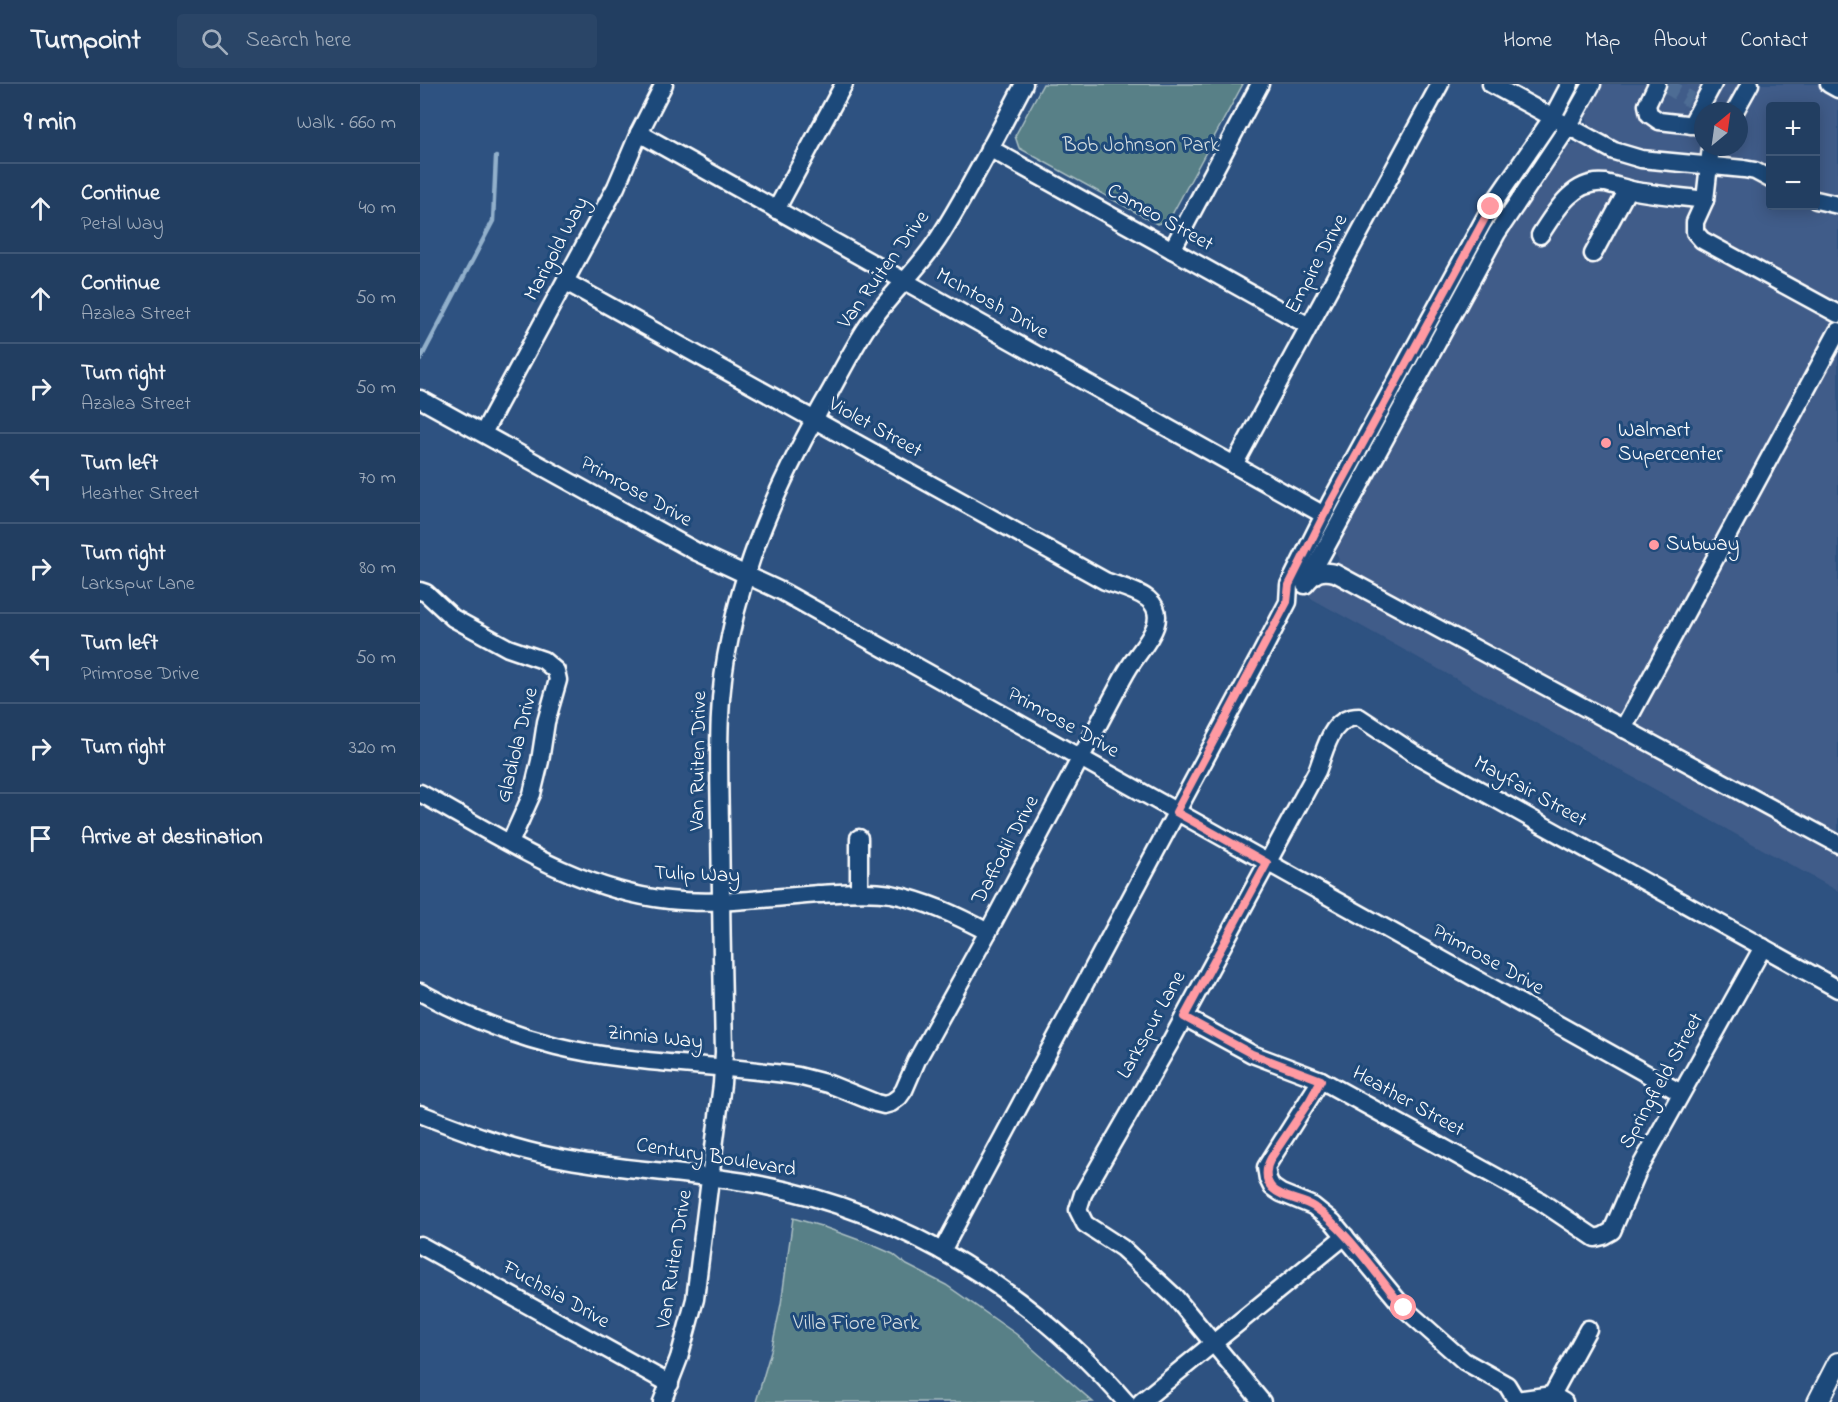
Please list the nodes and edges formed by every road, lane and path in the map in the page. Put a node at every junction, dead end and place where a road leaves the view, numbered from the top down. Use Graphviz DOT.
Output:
graph roads {
  1 [pos="664,84"];
  2 [pos="844,84"];
  3 [pos="1024,84"];
  4 [pos="1260,84"];
  5 [pos="1440,84"];
  6 [pos="1491,84"];
  7 [pos="1570,84"];
  8 [pos="1592,84"];
  9 [pos="1657,84"];
  10 [pos="1712,84"];
  11 [pos="1750,84"];
  12 [pos="1829,84"];
  13 [pos="1838,89"];
  14 [pos="1696,102"];
  15 [pos="1741,102"];
  16 [pos="1552,118"];
  17 [pos="1694,126"];
  18 [pos="1568,127"];
  19 [pos="639,133"];
  20 [pos="989,148"];
  21 [pos="1711,156"];
  22 [pos="1709,166"];
  23 [pos="1766,177"];
  24 [pos="1628,189"];
  25 [pos="1705,200"];
  26 [pos="1820,201"];
  27 [pos="1837,203"];
  28 [pos="776,210"];
  29 [pos="1540,235"];
  30 [pos="1172,250"];
  31 [pos="1593,254"];
  32 [pos="905,281"];
  33 [pos="566,282"];
  34 [pos="1838,314"];
  35 [pos="1309,326"];
  36 [pos="1838,331"];
  37 [pos="420,399"];
  38 [pos="814,420"];
  39 [pos="483,433"];
  40 [pos="1234,465"];
  41 [pos="1324,515"];
  42 [pos="1337,526"];
  43 [pos="746,575"];
  44 [pos="1305,585"];
  45 [pos="420,591"];
  46 [pos="1372,594"];
  47 [pos="1287,602"];
  48 [pos="1158,616"];
  49 [pos="1623,729"];
  50 [pos="1081,758"];
  51 [pos="420,793"];
  52 [pos="1176,812"];
  53 [pos="859,838"];
  54 [pos="510,843"];
  55 [pos="1838,844"];
  56 [pos="1267,863"];
  57 [pos="859,892"];
  58 [pos="721,901"];
  59 [pos="987,932"];
  60 [pos="1763,947"];
  61 [pos="1838,989"];
  62 [pos="420,992"];
  63 [pos="1184,1017"];
  64 [pos="724,1068"];
  65 [pos="1321,1080"];
  66 [pos="1681,1093"];
  67 [pos="891,1103"];
  68 [pos="420,1114"];
  69 [pos="711,1177"];
  70 [pos="1345,1236"];
  71 [pos="1603,1236"];
  72 [pos="420,1245"];
  73 [pos="942,1251"];
  74 [pos="1588,1329"];
  75 [pos="1214,1342"];
  76 [pos="1838,1363"];
  77 [pos="669,1384"];
  78 [pos="1558,1399"];
  79 [pos="1516,1401"];
  80 [pos="662,1402"];
  81 [pos="1126,1402"];
  82 [pos="1142,1402"];
  83 [pos="1262,1402"];
  84 [pos="1818,1402"];
  1 -- 19 [label="street, Marigold Way"];
  2 -- 28 [label="street"];
  3 -- 20 [label="street, Van Ruiten Drive"];
  4 -- 30 [label="street"];
  5 -- 35 [label="street, Empire Drive"];
  6 -- 16 [label="street"];
  7 -- 16 [label="street"];
  8 -- 18 [label="street"];
  9 -- 17 [label="street"];
  10 -- 14 [label="street"];
  11 -- 15 [label="street"];
  12 -- 13 [label="street"];
  16 -- 18 [label="street"];
  16 -- 41 [label="street"];
  18 -- 22 [label="street"];
  18 -- 42 [label="street"];
  19 -- 28 [label="street, McIntosh Drive"];
  19 -- 33 [label="street, Marigold Way"];
  20 -- 30 [label="street, Cameo Street"];
  20 -- 32 [label="street, Van Ruiten Drive"];
  21 -- 22 [label="street"];
  22 -- 23 [label="street"];
  22 -- 25 [label="street"];
  24 -- 25 [label="street"];
  24 -- 29 [label="street"];
  24 -- 31 [label="street"];
  25 -- 34 [label="street"];
  26 -- 27 [label="street"];
  28 -- 32 [label="street, McIntosh Drive"];
  30 -- 35 [label="street, Cameo Street"];
  32 -- 38 [label="street, Van Ruiten Drive"];
  32 -- 40 [label="street, McIntosh Drive"];
  33 -- 38 [label="street, Violet Street"];
  33 -- 39 [label="street, Marigold Way"];
  35 -- 40 [label="street, Empire Drive"];
  36 -- 49 [label="street"];
  37 -- 39 [label="street, Primrose Drive"];
  38 -- 43 [label="street, Van Ruiten Drive"];
  38 -- 48 [label="street, Violet Street"];
  39 -- 43 [label="street, Primrose Drive"];
  40 -- 41 [label="street, McIntosh Drive"];
  41 -- 47 [label="street"];
  42 -- 44 [label="street"];
  42 -- 46 [label="street"];
  43 -- 50 [label="street, Primrose Drive"];
  43 -- 58 [label="street, Van Ruiten Drive"];
  44 -- 46 [label="street"];
  44 -- 47 [label="street"];
  45 -- 54 [label="street, Gladiola Drive"];
  46 -- 49 [label="street"];
  47 -- 52 [label="street"];
  48 -- 50 [label="street, Daffodil Drive"];
  49 -- 55 [label="street"];
  50 -- 52 [label="street, Primrose Drive"];
  50 -- 59 [label="street, Daffodil Drive"];
  51 -- 54 [label="street, Tulip Way"];
  52 -- 56 [label="street, Primrose Drive"];
  52 -- 73 [label="street"];
  53 -- 57 [label="street"];
  54 -- 58 [label="street, Tulip Way"];
  56 -- 60 [label="street, Mayfair Street"];
  56 -- 63 [label="street, Larkspur Lane"];
  56 -- 66 [label="street, Primrose Drive"];
  57 -- 58 [label="street, Tulip Way"];
  57 -- 59 [label="street, Tulip Way"];
  58 -- 64 [label="street, Van Ruiten Drive"];
  59 -- 67 [label="street, Daffodil Drive"];
  60 -- 61 [label="street, Mayfair Street"];
  60 -- 66 [label="street, Springfield Street"];
  62 -- 64 [label="street, Zinnia Way"];
  63 -- 65 [label="street, Heather Street"];
  63 -- 75 [label="street, Larkspur Lane"];
  64 -- 67 [label="street, Zinnia Way"];
  64 -- 69 [label="street, Van Ruiten Drive"];
  65 -- 70 [label="street"];
  65 -- 71 [label="street, Heather Street"];
  66 -- 71 [label="street, Springfield Street"];
  68 -- 69 [label="street, Century Boulevard"];
  69 -- 73 [label="street, Century Boulevard"];
  69 -- 77 [label="street, Van Ruiten Drive"];
  70 -- 75 [label="street"];
  70 -- 79 [label="street"];
  72 -- 77 [label="street, Fuchsia Drive"];
  73 -- 81 [label="street, Century Boulevard"];
  74 -- 78 [label="street"];
  75 -- 82 [label="street"];
  75 -- 83 [label="street"];
  76 -- 84 [label="main road"];
  77 -- 80 [label="street, Van Ruiten Drive"];
  78 -- 79 [label="street"];
}
